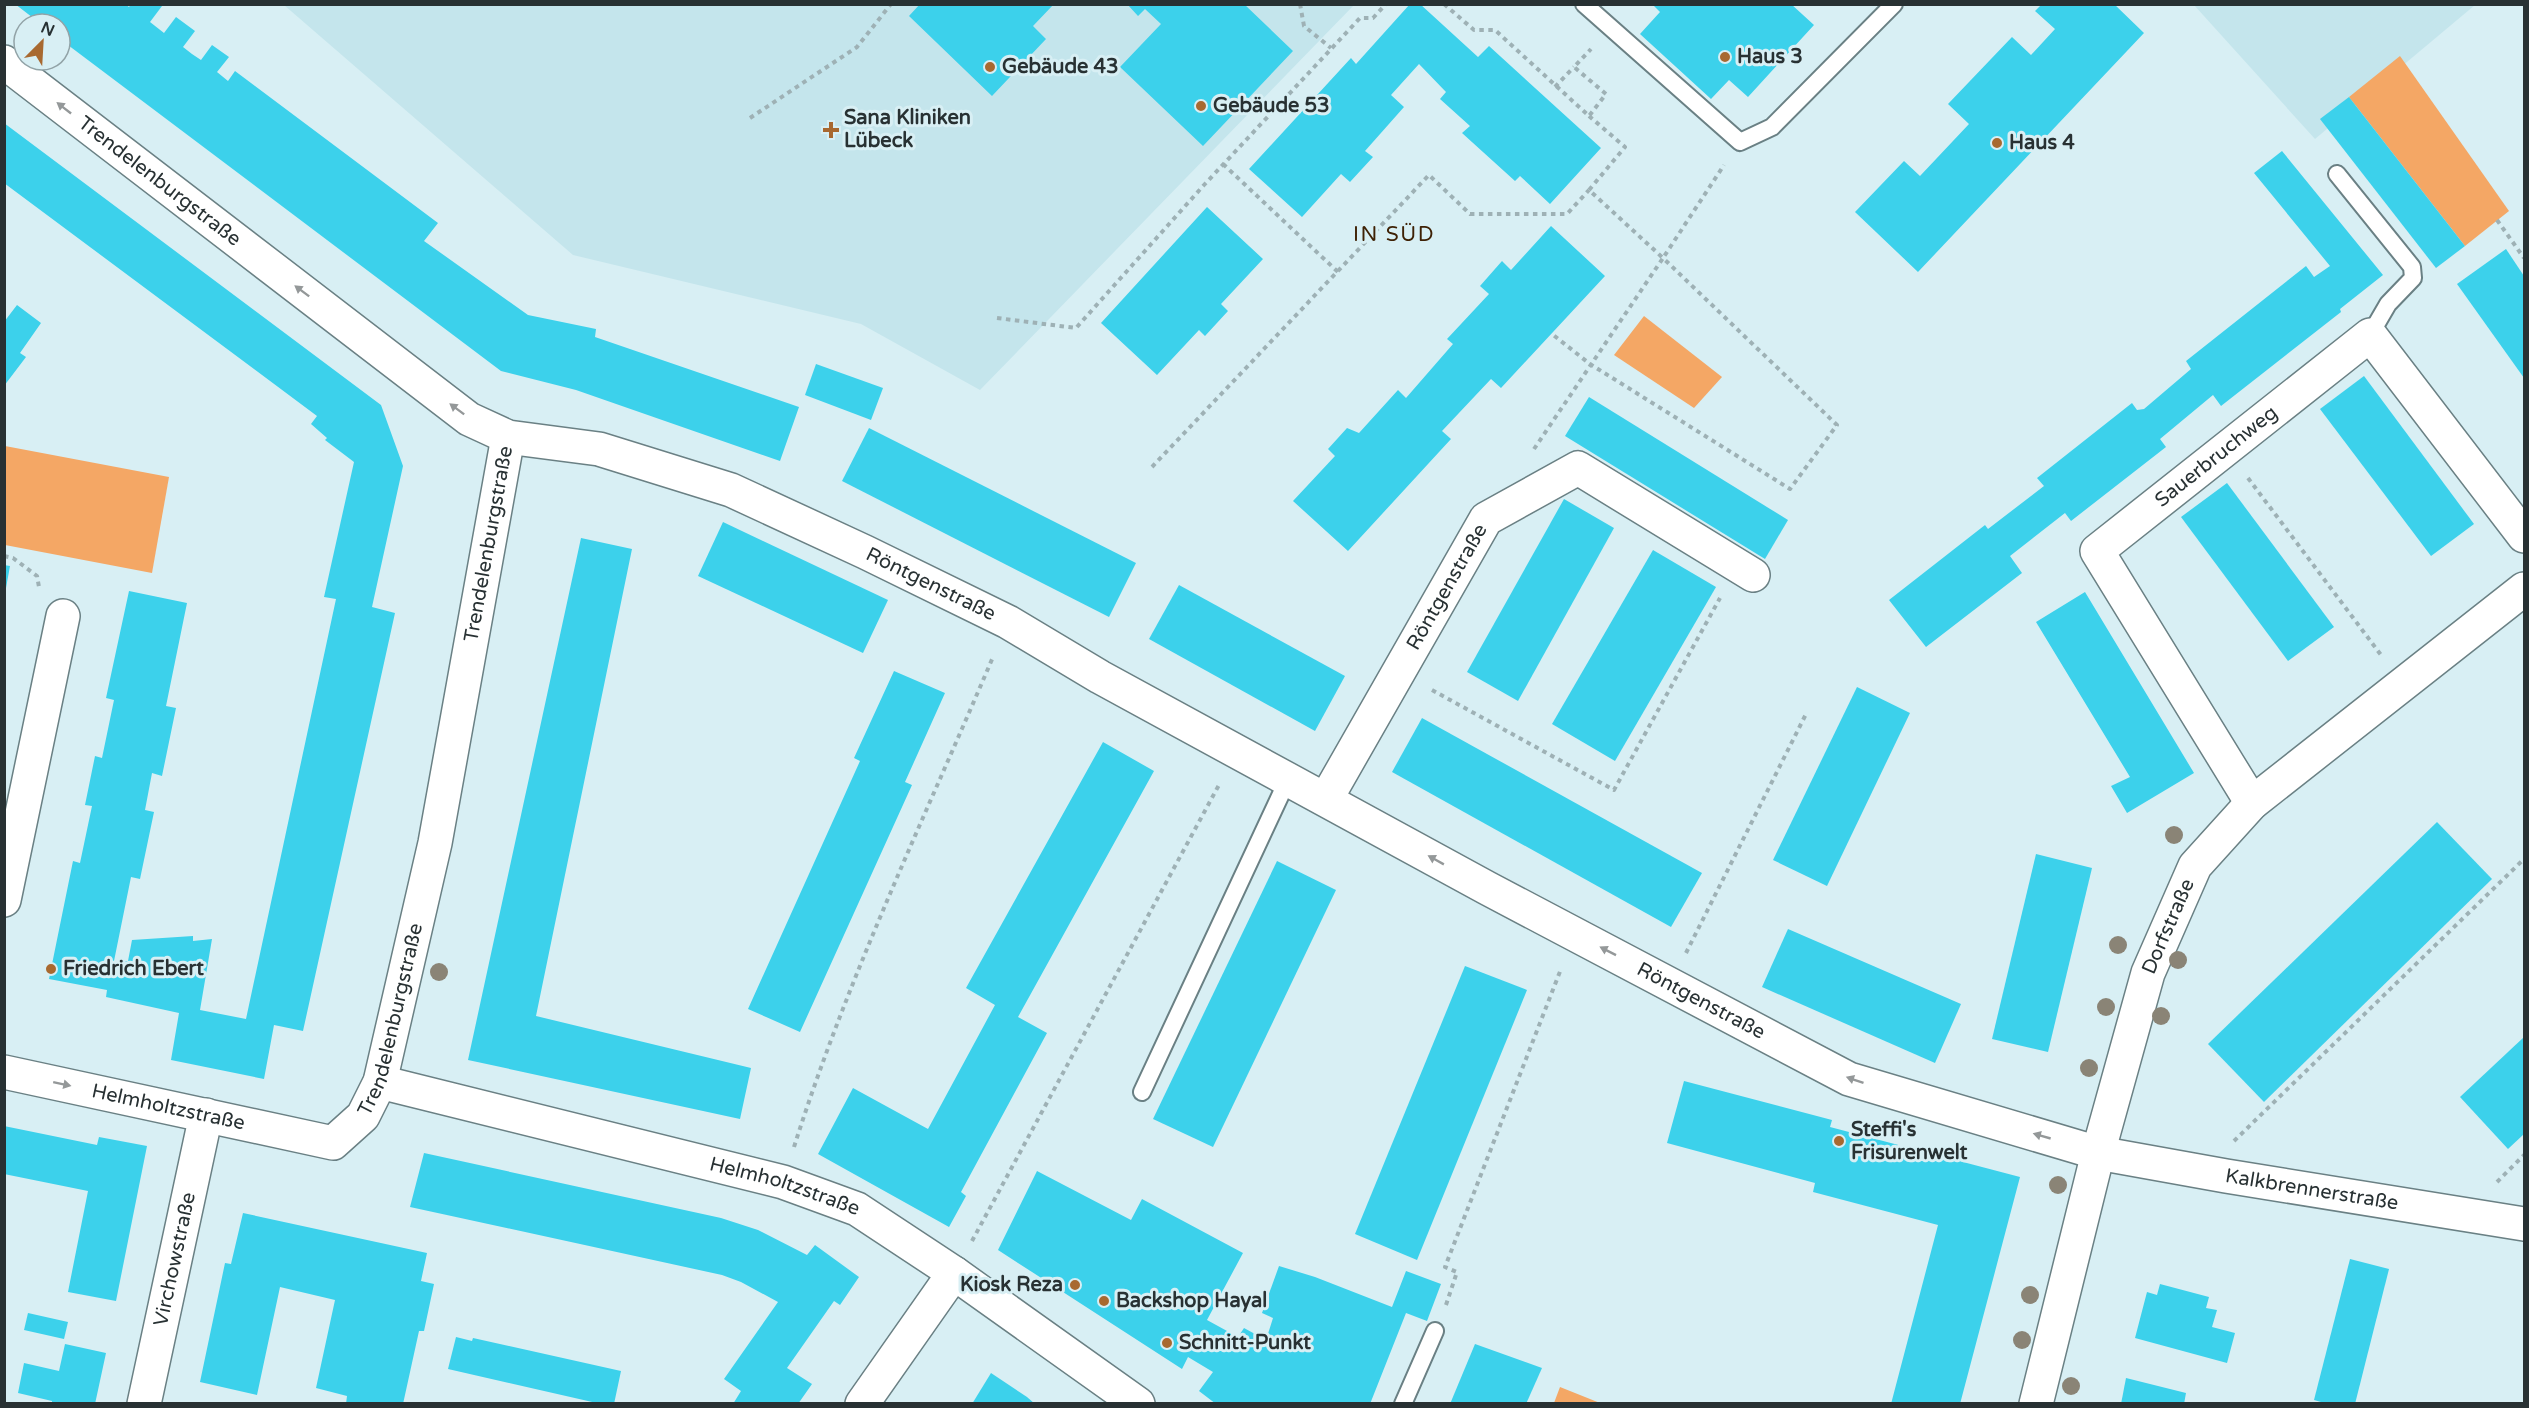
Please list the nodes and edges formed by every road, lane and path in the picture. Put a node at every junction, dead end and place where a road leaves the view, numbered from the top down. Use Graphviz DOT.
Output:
graph roads {
  1 [pos="891,4"];
  2 [pos="1300,4"];
  3 [pos="1386,4"];
  4 [pos="1444,4"];
  5 [pos="1584,4"];
  6 [pos="1894,4"];
  7 [pos="1611,28"];
  8 [pos="1331,48"];
  9 [pos="4,62"];
  10 [pos="1574,67"];
  11 [pos="1555,87"];
  12 [pos="1589,116"];
  13 [pos="750,118"];
  14 [pos="1740,142"];
  15 [pos="1223,164"];
  16 [pos="2337,174"];
  17 [pos="1589,190"];
  18 [pos="2497,220"];
  19 [pos="1663,258"];
  20 [pos="2524,258"];
  21 [pos="1338,272"];
  22 [pos="997,318"];
  23 [pos="1552,334"];
  24 [pos="2370,334"];
  25 [pos="1590,364"];
  26 [pos="508,437"];
  27 [pos="2226,449"];
  28 [pos="1532,451"];
  29 [pos="1152,467"];
  30 [pos="2524,536"];
  31 [pos="1746,571"];
  32 [pos="2524,589"];
  33 [pos="63,616"];
  34 [pos="1008,622"];
  35 [pos="1399,671"];
  36 [pos="2403,684"];
  37 [pos="1806,714"];
  38 [pos="1237,751"];
  39 [pos="1288,779"];
  40 [pos="1326,799"];
  41 [pos="2252,803"];
  42 [pos="2524,859"];
  43 [pos="4,900"];
  44 [pos="1575,935"];
  45 [pos="1671,983"];
  46 [pos="4,1072"];
  47 [pos="380,1082"];
  48 [pos="1142,1092"];
  49 [pos="206,1115"];
  50 [pos="333,1143"];
  51 [pos="2098,1153"];
  52 [pos="2226,1176"];
  53 [pos="783,1182"];
  54 [pos="2524,1224"];
  55 [pos="954,1273"];
  56 [pos="1446,1305"];
  57 [pos="1435,1331"];
  58 [pos="144,1404"];
  59 [pos="862,1404"];
  60 [pos="1138,1404"];
  61 [pos="1403,1404"];
  62 [pos="2036,1404"];
  1 -- 13 [label="path"];
  2 -- 8 [label="path"];
  3 -- 8 [label="path"];
  4 -- 11 [label="path"];
  5 -- 7 [label="lane"];
  6 -- 14 [label="lane"];
  7 -- 10 [label="path"];
  7 -- 14 [label="lane"];
  8 -- 15 [label="path"];
  26 -- 9 [label="street, Trendelenburgstraße, one-way"];
  10 -- 11 [label="path"];
  10 -- 12 [label="path"];
  11 -- 12 [label="path"];
  12 -- 17 [label="path"];
  14 -- 19 [label="path"];
  15 -- 21 [label="path"];
  15 -- 22 [label="path"];
  16 -- 24 [label="lane"];
  17 -- 19 [label="path"];
  17 -- 21 [label="path"];
  18 -- 20 [label="path"];
  19 -- 25 [label="path"];
  19 -- 25 [label="path"];
  21 -- 29 [label="path"];
  23 -- 25 [label="path"];
  24 -- 27 [label="street, Sauerbruchweg"];
  24 -- 30 [label="street"];
  25 -- 28 [label="path"];
  26 -- 34 [label="street, Röntgenstraße"];
  26 -- 47 [label="street, Trendelenburgstraße"];
  27 -- 36 [label="path"];
  27 -- 41 [label="street, Sauerbruchweg"];
  31 -- 35 [label="street, Röntgenstraße"];
  31 -- 35 [label="path"];
  32 -- 36 [label="street, Dorfstraße"];
  33 -- 43 [label="street"];
  34 -- 38 [label="street, Röntgenstraße"];
  34 -- 53 [label="path"];
  35 -- 40 [label="street, Röntgenstraße"];
  36 -- 41 [label="street, Dorfstraße"];
  37 -- 45 [label="path"];
  38 -- 39 [label="street, Röntgenstraße"];
  38 -- 55 [label="path"];
  39 -- 40 [label="street, Röntgenstraße"];
  39 -- 48 [label="lane"];
  44 -- 40 [label="street, Röntgenstraße, one-way"];
  41 -- 51 [label="street, Dorfstraße"];
  42 -- 52 [label="path"];
  45 -- 44 [label="street, Röntgenstraße, one-way"];
  44 -- 56 [label="path"];
  51 -- 45 [label="street, Röntgenstraße, one-way"];
  46 -- 49 [label="street, Helmholtzstraße, one-way"];
  47 -- 50 [label="street, Trendelenburgstraße"];
  47 -- 53 [label="street, Helmholtzstraße"];
  49 -- 50 [label="street, Helmholtzstraße"];
  49 -- 58 [label="street, Virchowstraße"];
  51 -- 52 [label="street, Kalkbrennerstraße"];
  51 -- 62 [label="street, Dorfstraße"];
  52 -- 54 [label="street, Kalkbrennerstraße"];
  53 -- 55 [label="street, Helmholtzstraße"];
  55 -- 59 [label="street"];
  55 -- 60 [label="street, Helmholtzstraße"];
  57 -- 61 [label="lane"];
}
